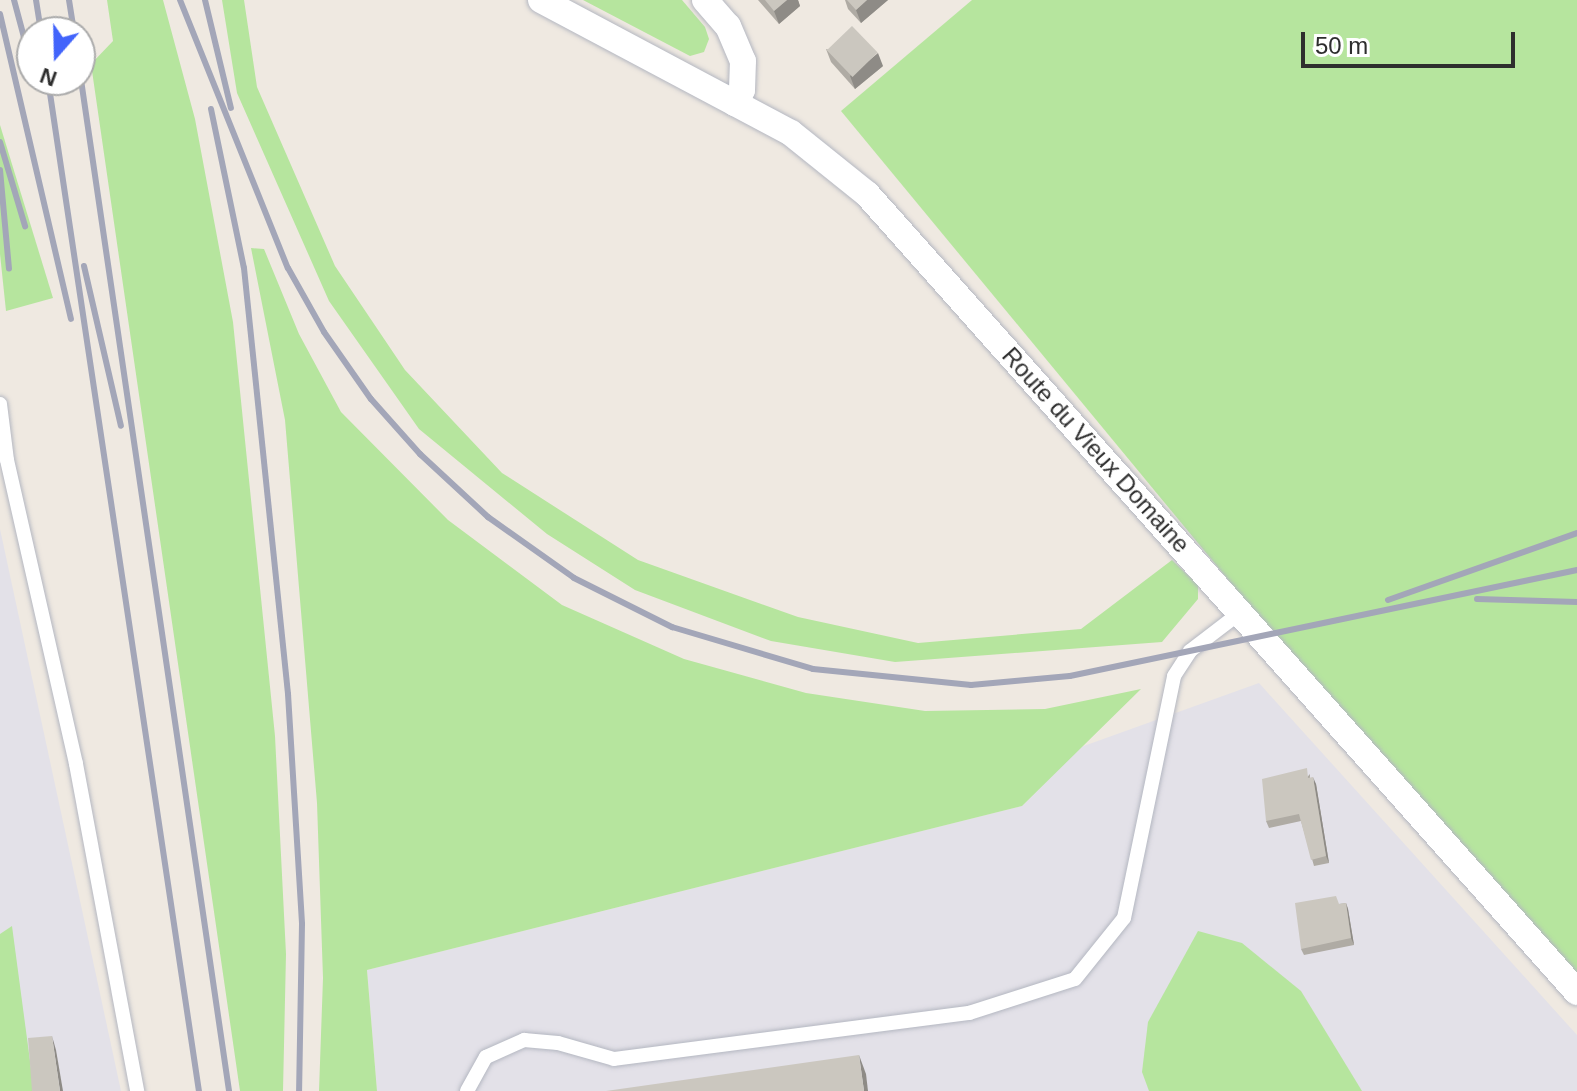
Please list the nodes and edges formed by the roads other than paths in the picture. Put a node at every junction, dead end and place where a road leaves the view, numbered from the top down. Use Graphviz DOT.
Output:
graph roads {
  1 [pos="541,0"];
  2 [pos="705,0"];
  3 [pos="735,103"];
  4 [pos="0,404"];
  5 [pos="1241,612"];
  6 [pos="1577,992"];
  7 [pos="137,1091"];
  8 [pos="467,1091"];
  1 -- 3 [label="street, Route du Vieux Domaine"];
  2 -- 3 [label="street"];
  3 -- 5 [label="street, Route du Vieux Domaine"];
  4 -- 7 [label="lane"];
  5 -- 6 [label="street, Route du Vieux Domaine"];
  5 -- 8 [label="lane"];
}
